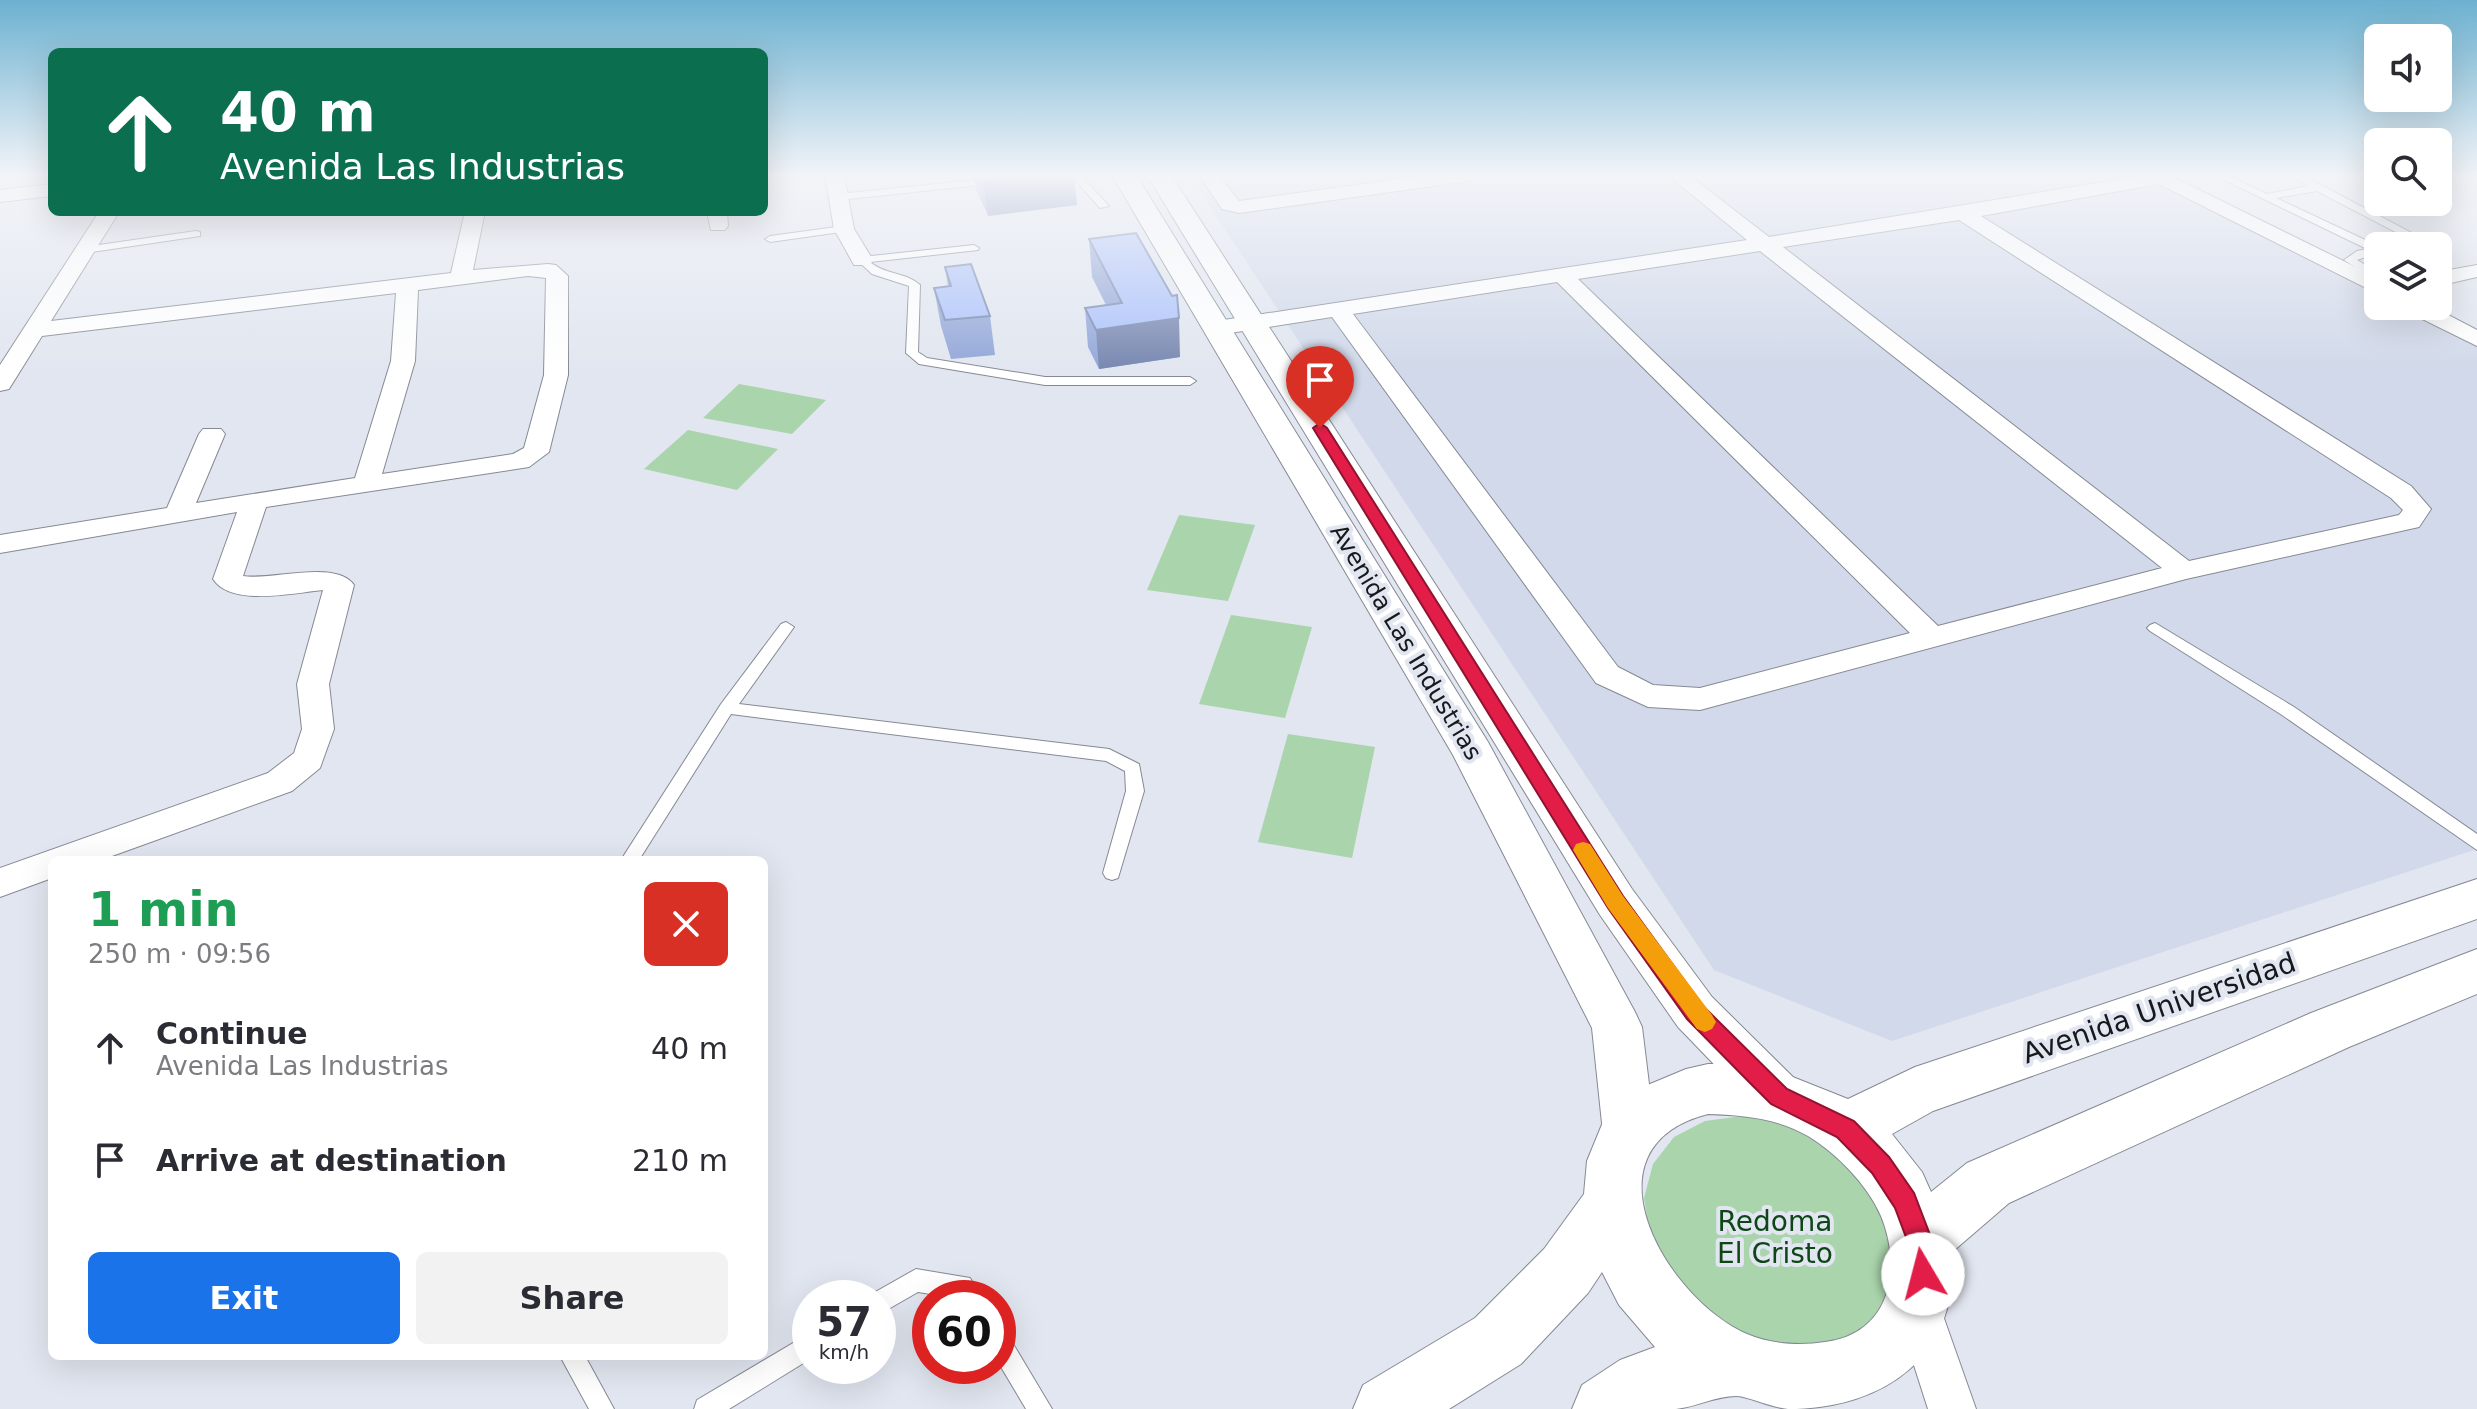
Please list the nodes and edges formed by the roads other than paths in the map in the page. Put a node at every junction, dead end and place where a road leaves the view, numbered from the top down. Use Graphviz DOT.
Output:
graph roads {
  1 [pos="91,241"];
  2 [pos="149,241"];
  3 [pos="468,241"];
  4 [pos="851,241"];
  5 [pos="1152,241"];
  6 [pos="1201,241"];
  7 [pos="1764,241"];
  8 [pos="1782,241"];
  9 [pos="2007,241"];
  10 [pos="2286,241"];
  11 [pos="1767,243"];
  12 [pos="974,248"];
  13 [pos="85,250"];
  14 [pos="2364,255"];
  15 [pos="862,260"];
  16 [pos="2364,269"];
  17 [pos="2477,271"];
  18 [pos="1562,275"];
  19 [pos="2452,276"];
  20 [pos="460,279"];
  21 [pos="2364,280"];
  22 [pos="408,286"];
  23 [pos="1337,308"];
  24 [pos="2441,320"];
  25 [pos="1254,322"];
  26 [pos="1217,328"];
  27 [pos="36,330"];
  28 [pos="2477,339"];
  29 [pos="1190,381"];
  30 [pos="0,384"];
  31 [pos="212,434"];
  32 [pos="366,484"];
  33 [pos="255,501"];
  34 [pos="177,515"];
  35 [pos="0,544"];
  36 [pos="2184,571"];
  37 [pos="786,627"];
  38 [pos="2155,628"];
  39 [pos="1932,638"];
  40 [pos="727,708"];
  41 [pos="2474,837"];
  42 [pos="72,856"];
  43 [pos="633,856"];
  44 [pos="48,865"];
  45 [pos="1112,873"];
  46 [pos="0,883"];
  47 [pos="2477,899"];
  48 [pos="2477,971"];
  49 [pos="1779,1097"];
  50 [pos="1846,1129"];
  51 [pos="1629,1133"];
  52 [pos="1611,1206"];
  53 [pos="1920,1240"];
  54 [pos="1918,1306"];
  55 [pos="792,1356"];
  56 [pos="574,1360"];
  57 [pos="1016,1370"];
  58 [pos="1782,1383"];
  59 [pos="602,1409"];
  60 [pos="706,1409"];
  61 [pos="1040,1409"];
  62 [pos="1387,1409"];
  63 [pos="1606,1409"];
  64 [pos="1952,1409"];
  1 -- 13 [label="street"];
  2 -- 13 [label="lane"];
  3 -- 20 [label="street"];
  4 -- 15 [label="street"];
  5 -- 26 [label="street, Avenida Las Industrias"];
  6 -- 25 [label="street, Avenida Las Industrias"];
  7 -- 11 [label="street"];
  8 -- 11 [label="street"];
  9 -- 36 [label="street"];
  10 -- 21 [label="street"];
  11 -- 18 [label="street"];
  11 -- 36 [label="street"];
  12 -- 15 [label="lane"];
  13 -- 27 [label="street"];
  14 -- 16 [label="lane"];
  15 -- 29 [label="lane"];
  17 -- 19 [label="street"];
  18 -- 23 [label="street"];
  18 -- 39 [label="street"];
  20 -- 22 [label="street"];
  20 -- 32 [label="street"];
  22 -- 27 [label="street"];
  22 -- 32 [label="street"];
  23 -- 25 [label="street"];
  23 -- 39 [label="street"];
  24 -- 28 [label="street"];
  25 -- 26 [label="street"];
  25 -- 49 [label="street, Avenida Las Industrias"];
  26 -- 51 [label="street, Avenida Las Industrias"];
  27 -- 30 [label="street"];
  31 -- 34 [label="street"];
  32 -- 33 [label="street"];
  33 -- 34 [label="street"];
  33 -- 42 [label="street"];
  34 -- 35 [label="street"];
  36 -- 39 [label="street"];
  37 -- 40 [label="lane"];
  38 -- 41 [label="lane"];
  40 -- 43 [label="lane"];
  40 -- 45 [label="lane"];
  44 -- 46 [label="street"];
  47 -- 50 [label="main road, Avenida Universidad"];
  48 -- 53 [label="main road"];
  49 -- 50 [label="main road"];
  49 -- 51 [label="main road"];
  50 -- 53 [label="main road"];
  51 -- 52 [label="main road"];
  52 -- 58 [label="main road"];
  52 -- 62 [label="main road"];
  53 -- 54 [label="main road"];
  54 -- 58 [label="main road"];
  54 -- 64 [label="street"];
  55 -- 60 [label="lane"];
  56 -- 59 [label="lane"];
  57 -- 61 [label="lane"];
  58 -- 63 [label="main road"];
}
